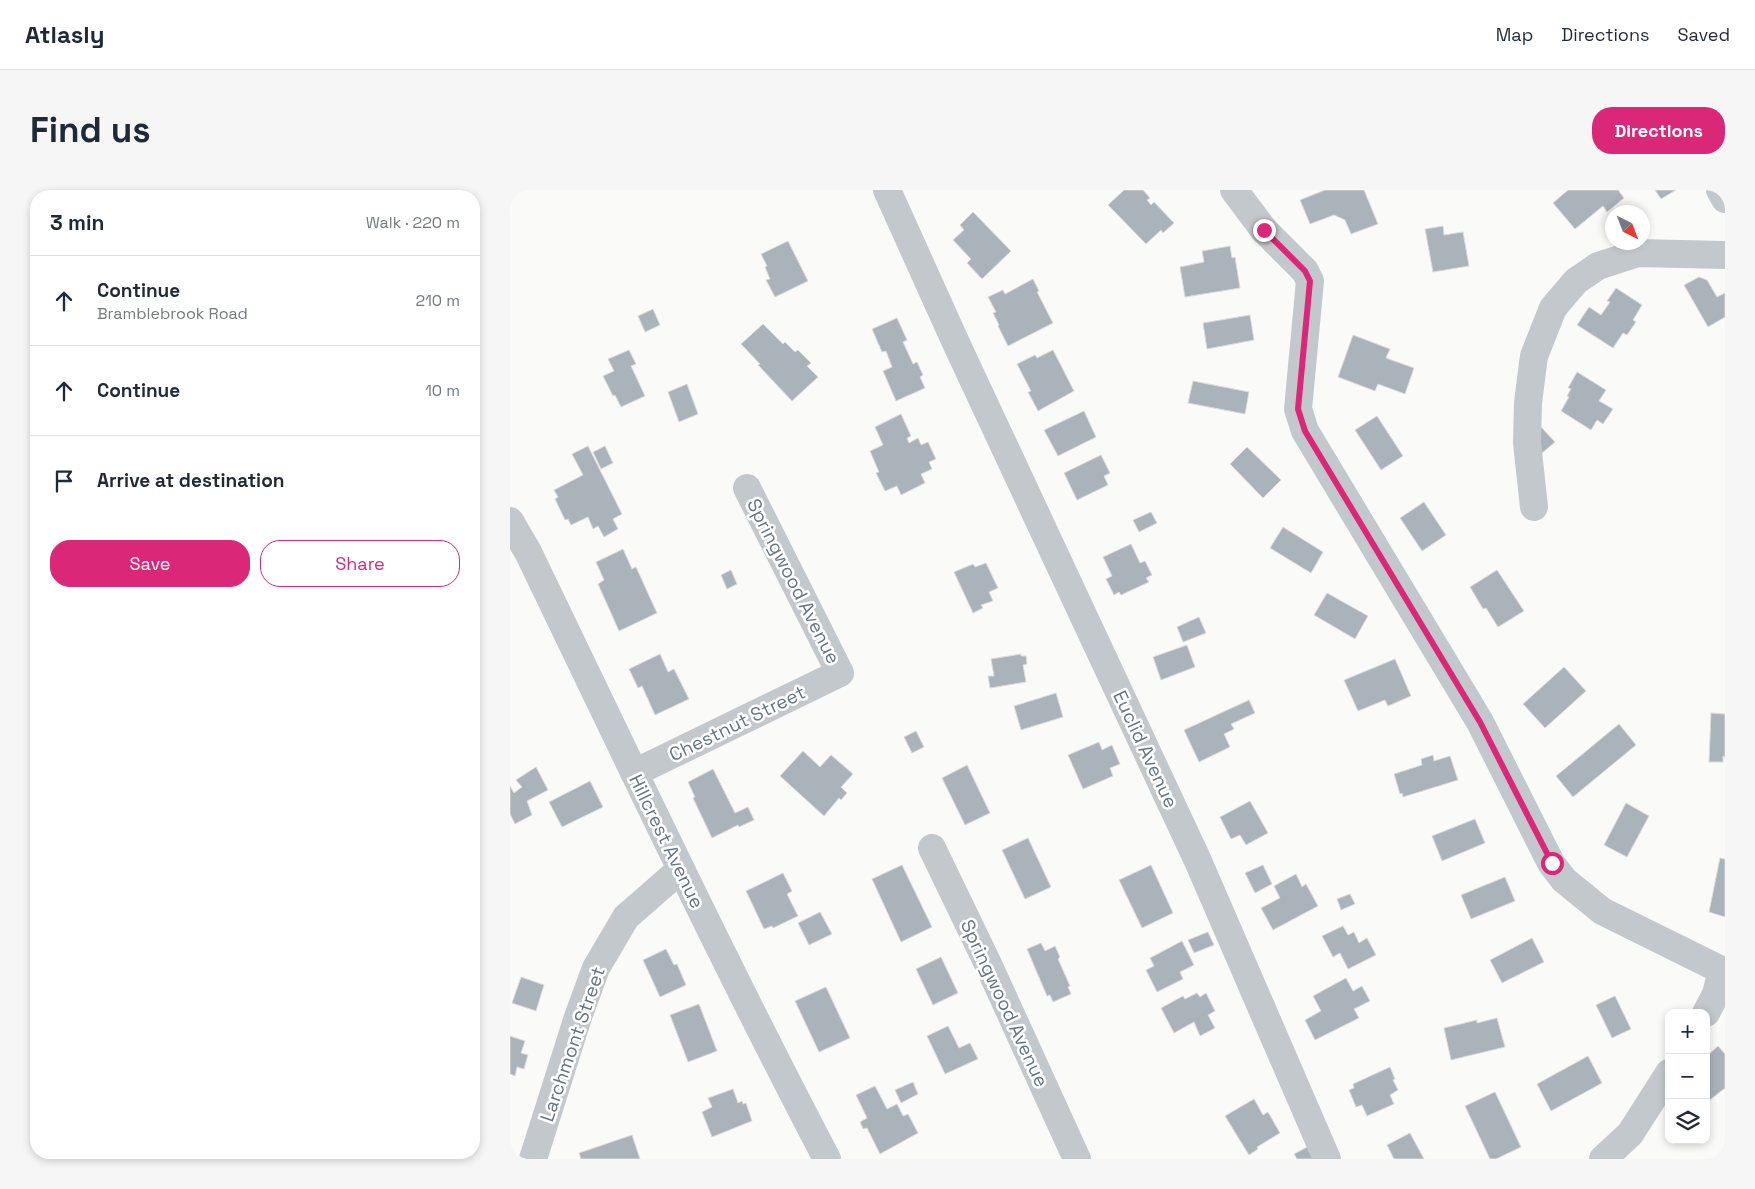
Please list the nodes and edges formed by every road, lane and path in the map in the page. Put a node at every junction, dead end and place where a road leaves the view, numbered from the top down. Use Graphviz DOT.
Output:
graph roads {
  1 [pos="887,190"];
  2 [pos="1234,190"];
  3 [pos="1720,190"];
  4 [pos="1725,199"];
  5 [pos="1725,255"];
  6 [pos="747,488"];
  7 [pos="1534,507"];
  8 [pos="510,521"];
  9 [pos="840,673"];
  10 [pos="634,773"];
  11 [pos="932,848"];
  12 [pos="680,870"];
  13 [pos="1724,971"];
  14 [pos="1708,1009"];
  15 [pos="1665,1079"];
  16 [pos="533,1159"];
  17 [pos="827,1159"];
  18 [pos="1077,1159"];
  19 [pos="1327,1159"];
  20 [pos="1603,1159"];
  1 -- 19 [label="street, Euclid Avenue"];
  2 -- 13 [label="street"];
  3 -- 4 [label="street"];
  5 -- 7 [label="street"];
  6 -- 9 [label="street, Springwood Avenue"];
  8 -- 10 [label="street, Hillcrest Avenue"];
  9 -- 10 [label="street, Chestnut Street"];
  10 -- 12 [label="street, Hillcrest Avenue"];
  11 -- 18 [label="street, Springwood Avenue"];
  12 -- 16 [label="street, Larchmont Street"];
  12 -- 17 [label="street, Hillcrest Avenue"];
  13 -- 14 [label="street"];
  15 -- 20 [label="street"];
}
